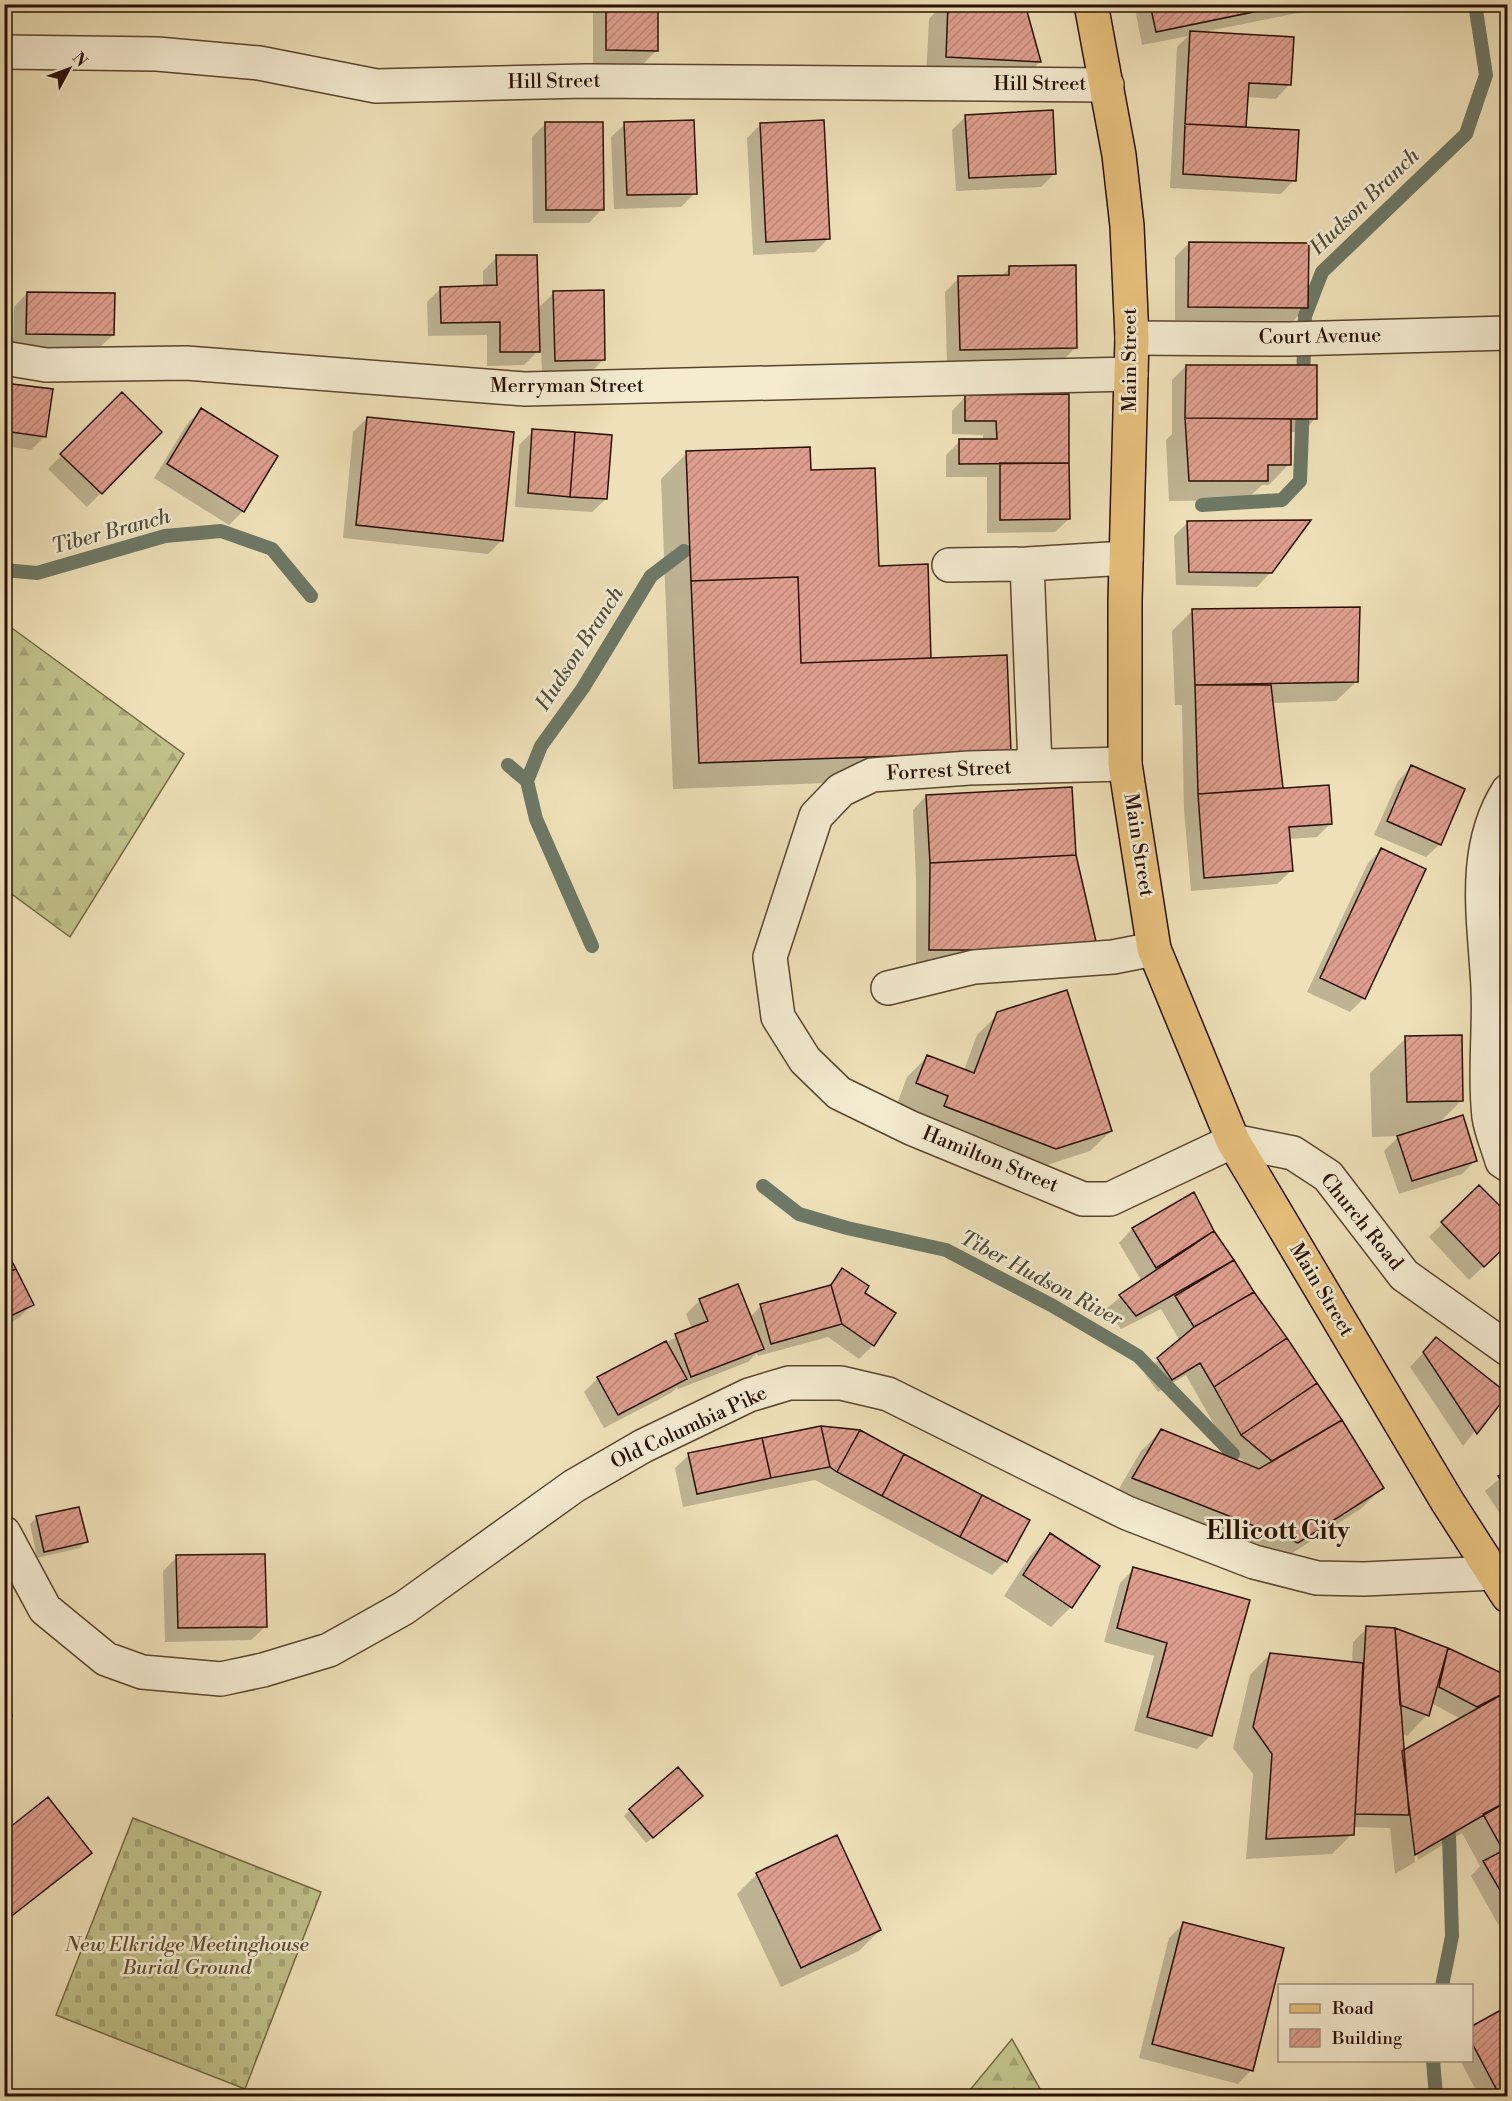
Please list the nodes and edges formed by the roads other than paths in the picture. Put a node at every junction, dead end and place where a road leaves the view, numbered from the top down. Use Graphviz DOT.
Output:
graph roads {
  1 [pos="1091,4"];
  2 [pos="4,52"];
  3 [pos="1107,85"];
  4 [pos="1508,333"];
  5 [pos="1132,338"];
  6 [pos="4,358"];
  7 [pos="1131,374"];
  8 [pos="1126,558"];
  9 [pos="1027,564"];
  10 [pos="949,565"];
  11 [pos="1125,764"];
  12 [pos="1035,766"];
  13 [pos="1508,791"];
  14 [pos="1154,949"];
  15 [pos="888,988"];
  16 [pos="1498,991"];
  17 [pos="778,1017"];
  18 [pos="1233,1141"];
  19 [pos="1508,1165"];
  20 [pos="1508,1349"];
  21 [pos="4,1533"];
  22 [pos="1501,1585"];
  1 -- 3 [label="main road, Main Street"];
  2 -- 3 [label="street, Hill Street"];
  3 -- 5 [label="main road, Main Street"];
  4 -- 5 [label="street, Court Avenue"];
  5 -- 7 [label="main road, Main Street"];
  6 -- 7 [label="street, Merryman Street"];
  7 -- 8 [label="main road, Main Street"];
  8 -- 9 [label="street"];
  8 -- 11 [label="main road, Main Street"];
  9 -- 10 [label="street"];
  9 -- 12 [label="street"];
  11 -- 12 [label="street, Forrest Street"];
  11 -- 14 [label="main road, Main Street"];
  12 -- 17 [label="street, Forrest Street"];
  13 -- 16 [label="street"];
  14 -- 15 [label="street"];
  14 -- 18 [label="main road, Main Street"];
  16 -- 19 [label="street"];
  17 -- 18 [label="street, Hamilton Street"];
  18 -- 20 [label="street, Church Road"];
  18 -- 22 [label="main road, Main Street"];
  21 -- 22 [label="street, Old Columbia Pike"];
}
